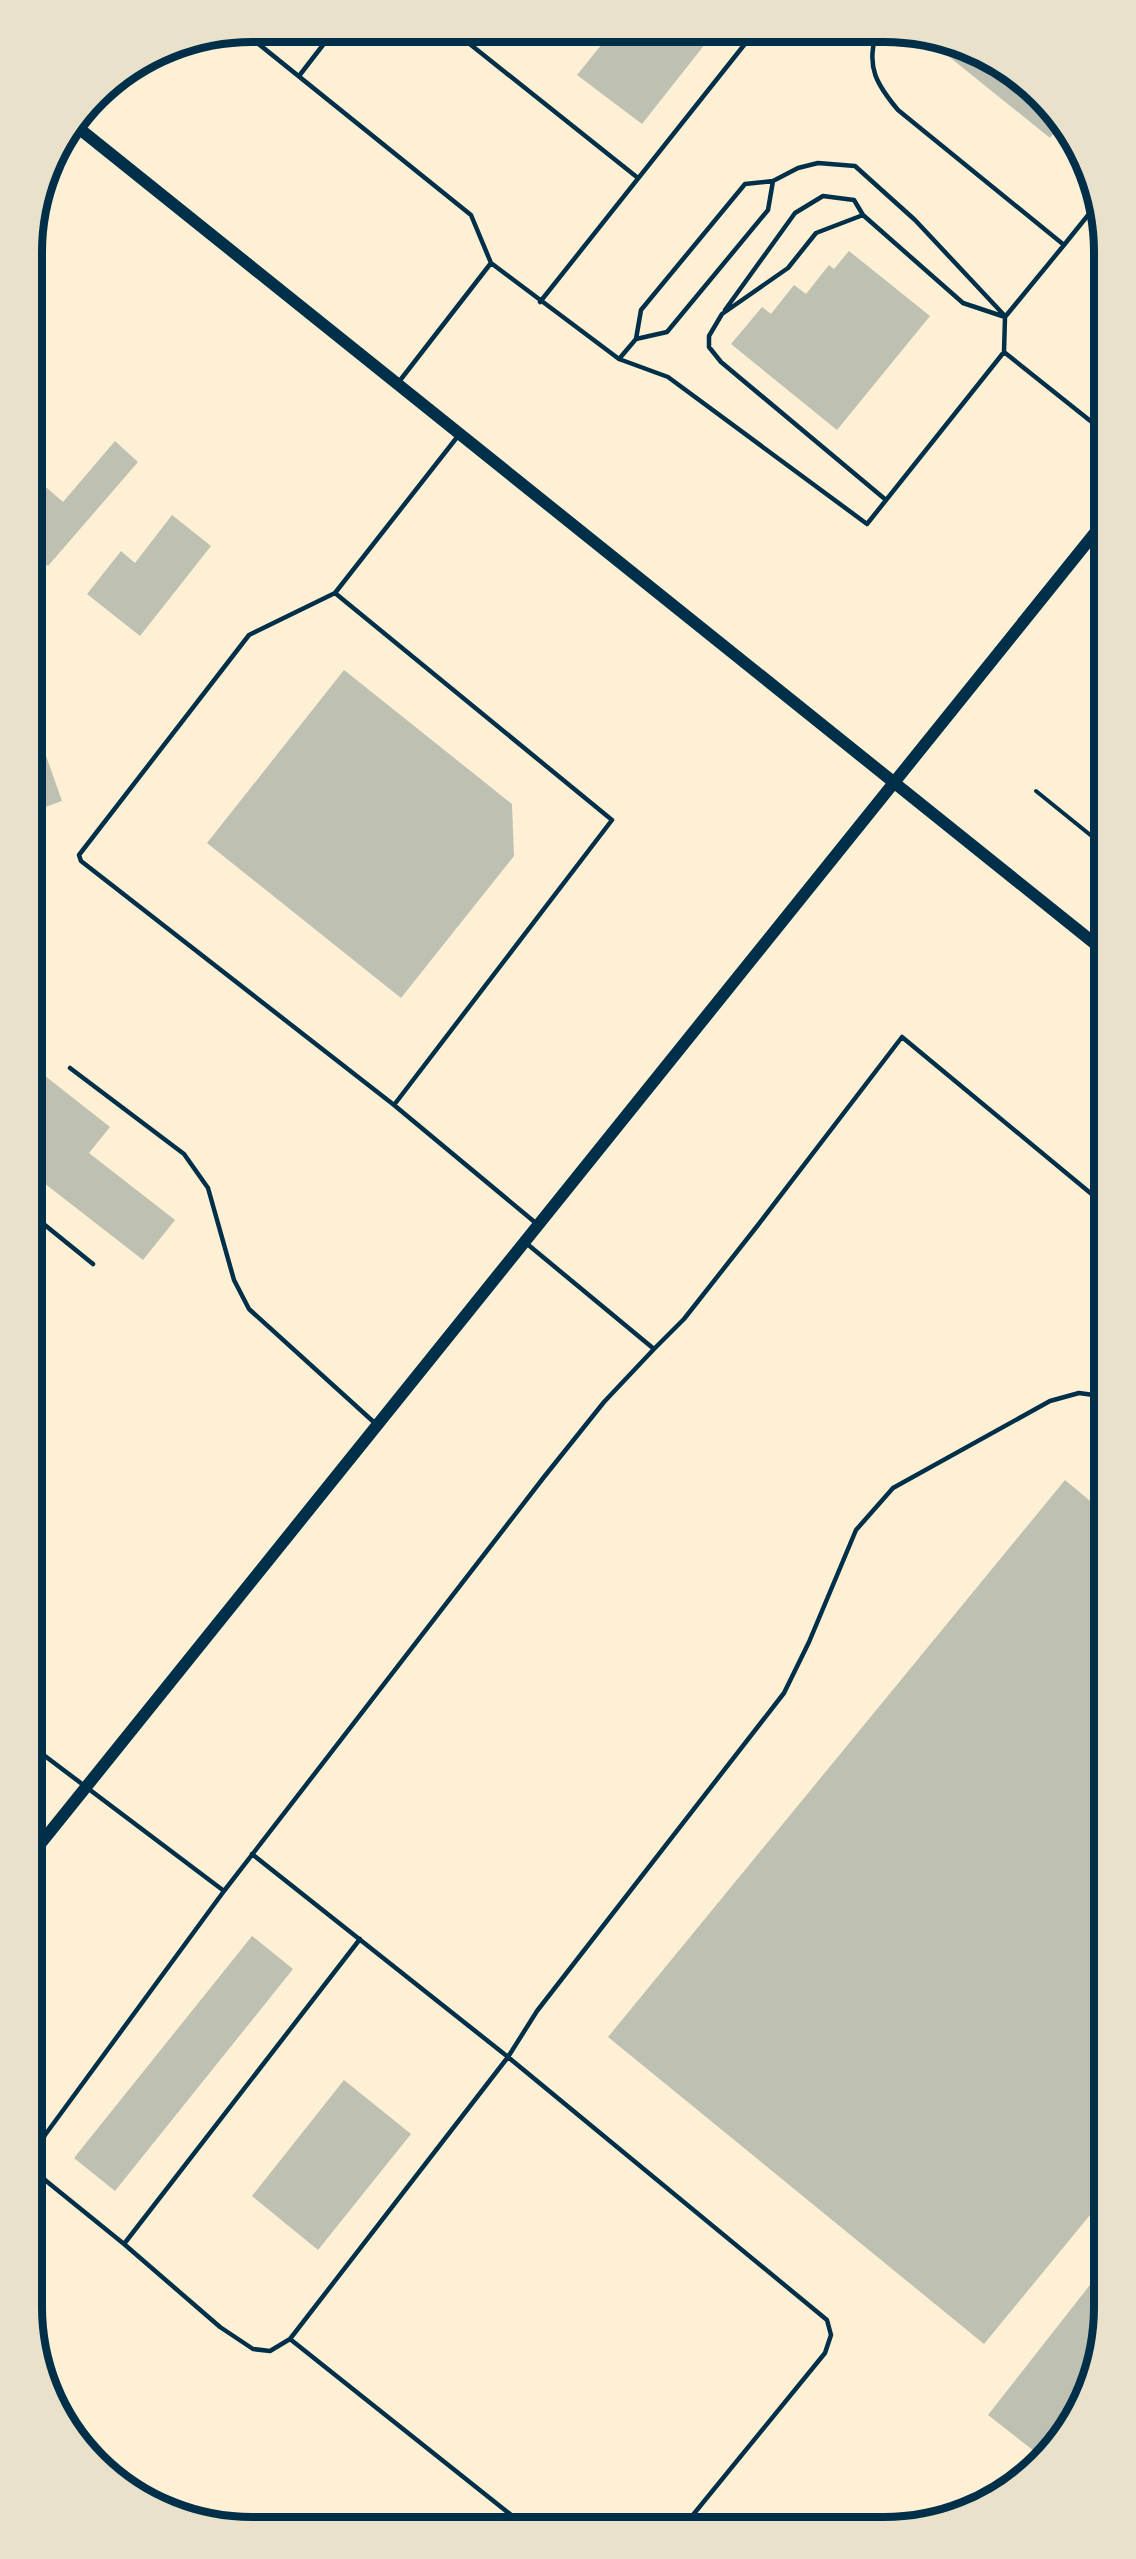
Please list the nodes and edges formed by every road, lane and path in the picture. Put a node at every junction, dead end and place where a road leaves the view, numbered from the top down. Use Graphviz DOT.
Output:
graph roads {
  1 [pos="256,42"];
  2 [pos="325,42"];
  3 [pos="467,42"];
  4 [pos="746,42"];
  5 [pos="874,42"];
  6 [pos="299,76"];
  7 [pos="81,130"];
  8 [pos="638,178"];
  9 [pos="773,181"];
  10 [pos="1090,212"];
  11 [pos="863,215"];
  12 [pos="1064,245"];
  13 [pos="492,263"];
  14 [pos="540,302"];
  15 [pos="722,314"];
  16 [pos="1005,316"];
  17 [pos="636,339"];
  18 [pos="1004,352"];
  19 [pos="619,359"];
  20 [pos="397,384"];
  21 [pos="1094,424"];
  22 [pos="460,434"];
  23 [pos="886,500"];
  24 [pos="1094,534"];
  25 [pos="335,593"];
  26 [pos="893,782"];
  27 [pos="1036,790"];
  28 [pos="1094,838"];
  29 [pos="1094,943"];
  30 [pos="70,1068"];
  31 [pos="393,1105"];
  32 [pos="1094,1197"];
  33 [pos="42,1223"];
  34 [pos="538,1224"];
  35 [pos="524,1242"];
  36 [pos="93,1264"];
  37 [pos="654,1349"];
  38 [pos="1094,1395"];
  39 [pos="376,1425"];
  40 [pos="42,1754"];
  41 [pos="86,1788"];
  42 [pos="42,1842"];
  43 [pos="252,1854"];
  44 [pos="224,1892"];
  45 [pos="360,1939"];
  46 [pos="508,2057"];
  47 [pos="42,2141"];
  48 [pos="42,2175"];
  49 [pos="124,2244"];
  50 [pos="290,2339"];
  51 [pos="514,2517"];
  52 [pos="691,2517"];
  1 -- 6 [label="lane"];
  2 -- 6 [label="lane"];
  3 -- 8 [label="lane"];
  4 -- 8 [label="lane"];
  5 -- 12 [label="lane"];
  6 -- 13 [label="lane"];
  7 -- 20 [label="main road"];
  8 -- 14 [label="lane"];
  9 -- 16 [label="lane"];
  9 -- 17 [label="lane"];
  9 -- 17 [label="lane"];
  10 -- 12 [label="lane"];
  11 -- 15 [label="lane"];
  11 -- 15 [label="lane"];
  11 -- 16 [label="lane"];
  12 -- 16 [label="lane"];
  13 -- 14 [label="lane"];
  13 -- 20 [label="lane"];
  14 -- 19 [label="lane"];
  15 -- 23 [label="lane"];
  16 -- 18 [label="lane"];
  17 -- 19 [label="lane"];
  18 -- 21 [label="lane"];
  18 -- 23 [label="lane"];
  19 -- 23 [label="lane"];
  20 -- 22 [label="main road"];
  22 -- 25 [label="lane"];
  22 -- 26 [label="main road"];
  24 -- 26 [label="main road"];
  25 -- 31 [label="lane"];
  25 -- 31 [label="lane"];
  26 -- 29 [label="main road"];
  26 -- 34 [label="main road"];
  27 -- 28 [label="path"];
  30 -- 39 [label="lane"];
  31 -- 34 [label="lane"];
  32 -- 37 [label="lane"];
  33 -- 36 [label="lane"];
  34 -- 35 [label="main road"];
  35 -- 37 [label="lane"];
  35 -- 39 [label="main road"];
  37 -- 43 [label="lane"];
  38 -- 46 [label="lane"];
  39 -- 41 [label="main road"];
  40 -- 41 [label="lane"];
  41 -- 42 [label="main road"];
  41 -- 44 [label="lane"];
  43 -- 44 [label="lane"];
  43 -- 45 [label="lane"];
  44 -- 47 [label="lane"];
  45 -- 46 [label="lane"];
  45 -- 49 [label="lane"];
  46 -- 50 [label="lane"];
  46 -- 52 [label="lane"];
  48 -- 49 [label="lane"];
  49 -- 50 [label="lane"];
  50 -- 51 [label="lane"];
}
